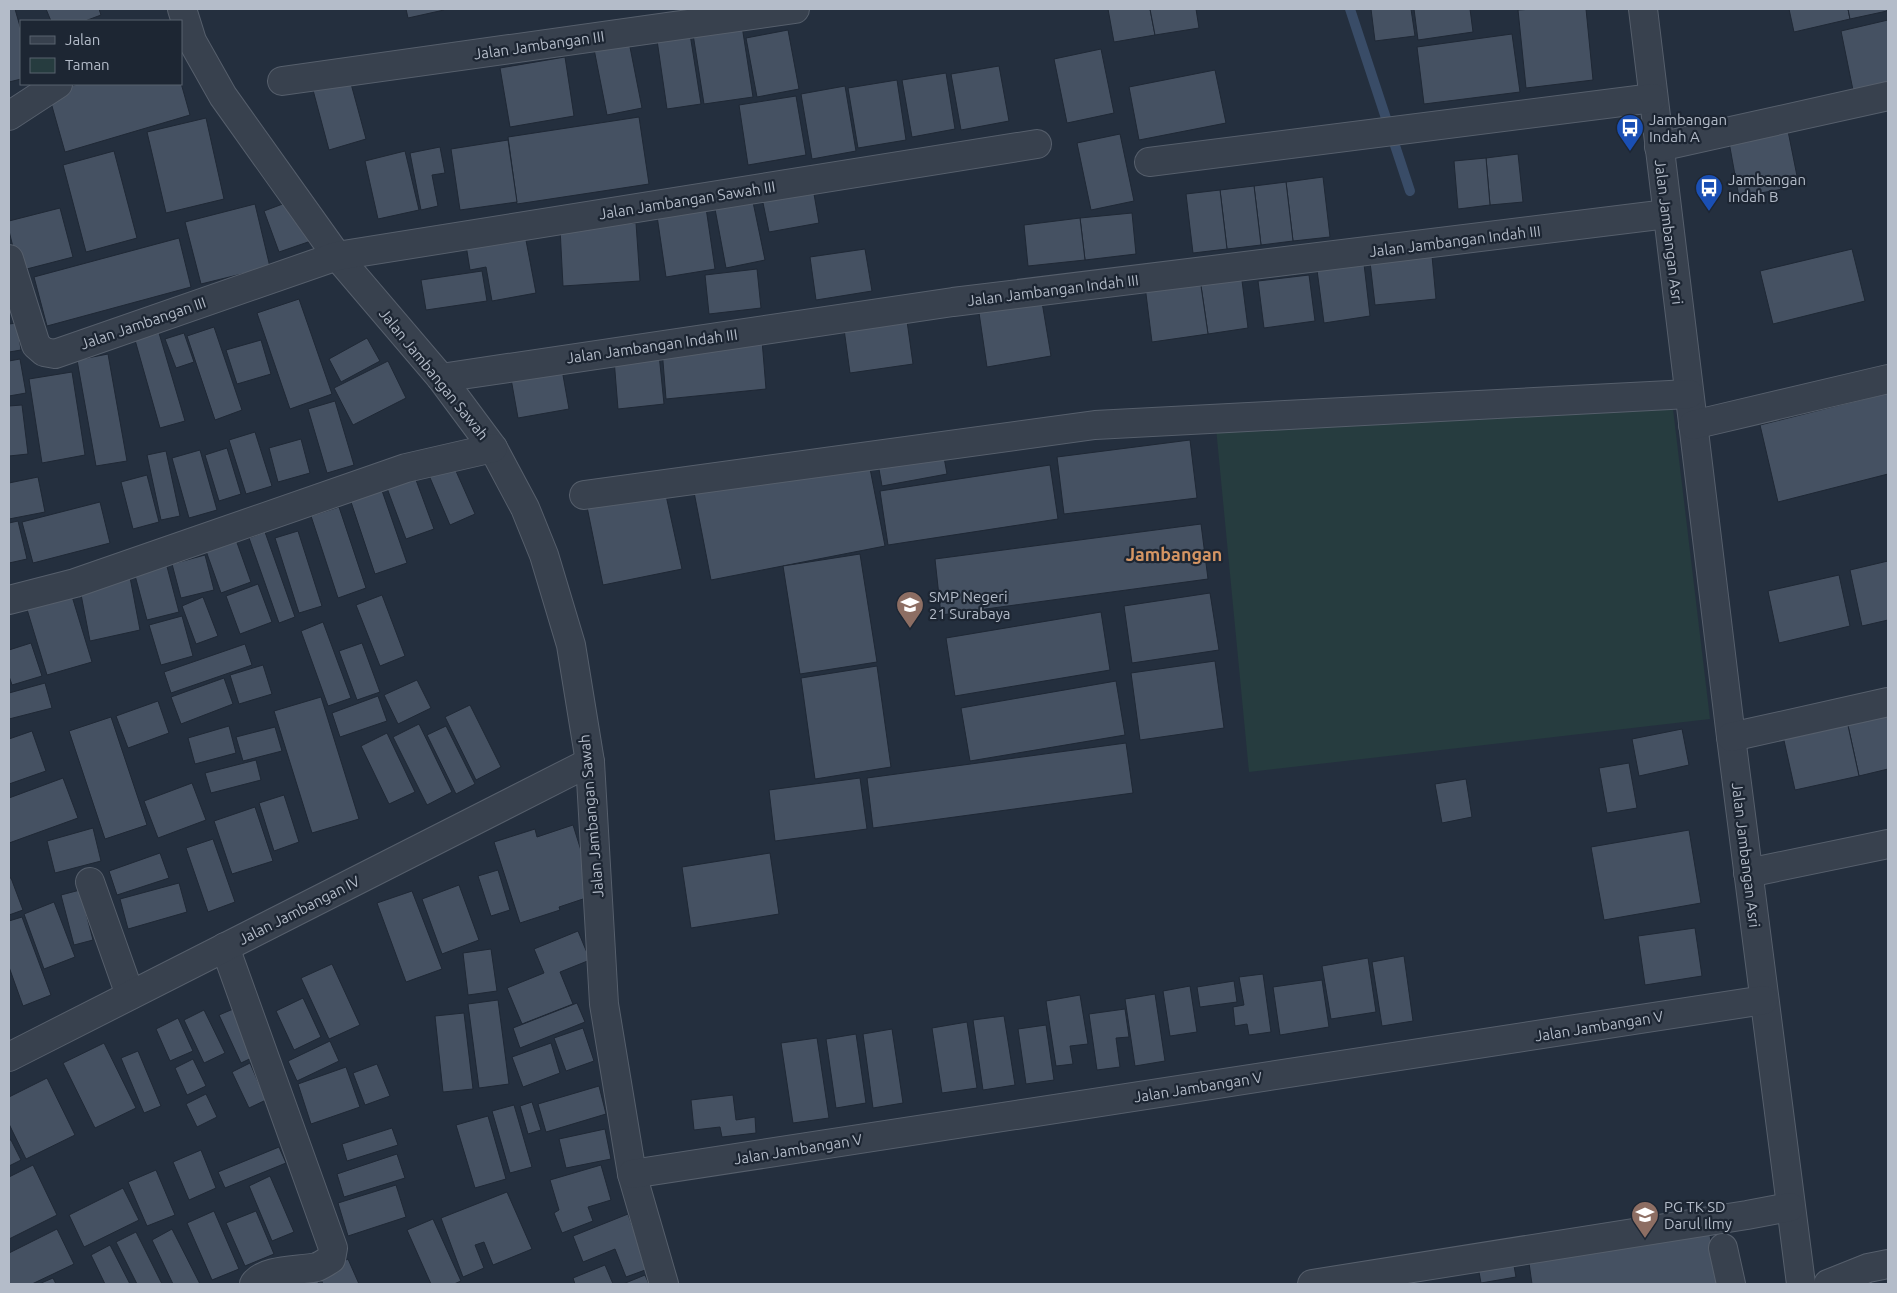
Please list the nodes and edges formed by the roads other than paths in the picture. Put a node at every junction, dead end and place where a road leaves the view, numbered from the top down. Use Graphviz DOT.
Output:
graph roads {
  1 [pos="182,9"];
  2 [pos="795,9"];
  3 [pos="1643,9"];
  4 [pos="186,42"];
  5 [pos="282,81"];
  6 [pos="56,85"];
  7 [pos="1888,96"];
  8 [pos="1654,98"];
  9 [pos="9,116"];
  10 [pos="1037,144"];
  11 [pos="1659,147"];
  12 [pos="1149,162"];
  13 [pos="1667,214"];
  14 [pos="337,256"];
  15 [pos="9,259"];
  16 [pos="441,378"];
  17 [pos="1888,379"];
  18 [pos="1689,394"];
  19 [pos="1693,425"];
  20 [pos="493,448"];
  21 [pos="584,495"];
  22 [pos="9,600"];
  23 [pos="1888,702"];
  24 [pos="1731,737"];
  25 [pos="590,762"];
  26 [pos="1888,844"];
  27 [pos="1748,873"];
  28 [pos="90,882"];
  29 [pos="225,947"];
  30 [pos="130,995"];
  31 [pos="1764,1000"];
  32 [pos="9,1057"];
  33 [pos="632,1174"];
  34 [pos="1790,1207"];
  35 [pos="1723,1248"];
  36 [pos="1888,1264"];
  37 [pos="254,1284"];
  38 [pos="664,1284"];
  39 [pos="1312,1284"];
  40 [pos="1731,1284"];
  41 [pos="1801,1284"];
  42 [pos="1828,1284"];
  1 -- 4 [label="street, Jalan Jambangan Sawah"];
  2 -- 5 [label="street, Jalan Jambangan III"];
  3 -- 8 [label="street, Jalan Jambangan Asri"];
  4 -- 14 [label="street, Jalan Jambangan Sawah"];
  6 -- 9 [label="street"];
  7 -- 11 [label="street"];
  8 -- 11 [label="street, Jalan Jambangan Asri"];
  8 -- 12 [label="street"];
  10 -- 14 [label="street, Jalan Jambangan Sawah III"];
  11 -- 13 [label="street, Jalan Jambangan Asri"];
  13 -- 16 [label="street, Jalan Jambangan Indah III"];
  13 -- 18 [label="street, Jalan Jambangan Asri"];
  14 -- 15 [label="street, Jalan Jambangan III"];
  14 -- 16 [label="street, Jalan Jambangan Sawah"];
  16 -- 20 [label="street, Jalan Jambangan Sawah"];
  17 -- 19 [label="street"];
  18 -- 19 [label="street, Jalan Jambangan Asri"];
  18 -- 21 [label="street"];
  19 -- 24 [label="street, Jalan Jambangan Asri"];
  20 -- 22 [label="street"];
  20 -- 25 [label="street, Jalan Jambangan Sawah"];
  23 -- 24 [label="street"];
  24 -- 27 [label="street, Jalan Jambangan Asri"];
  25 -- 29 [label="street, Jalan Jambangan IV"];
  25 -- 33 [label="street, Jalan Jambangan Sawah"];
  26 -- 27 [label="street"];
  27 -- 31 [label="street, Jalan Jambangan Asri"];
  28 -- 30 [label="street"];
  29 -- 30 [label="street, Jalan Jambangan IV"];
  29 -- 37 [label="street"];
  30 -- 32 [label="street, Jalan Jambangan IV"];
  31 -- 33 [label="street, Jalan Jambangan V"];
  31 -- 34 [label="street, Jalan Jambangan Asri"];
  33 -- 38 [label="street, Jalan Jambangan Sawah"];
  34 -- 39 [label="street"];
  34 -- 41 [label="street, Jalan Jambangan Asri"];
  35 -- 40 [label="street"];
  36 -- 42 [label="street"];
}
